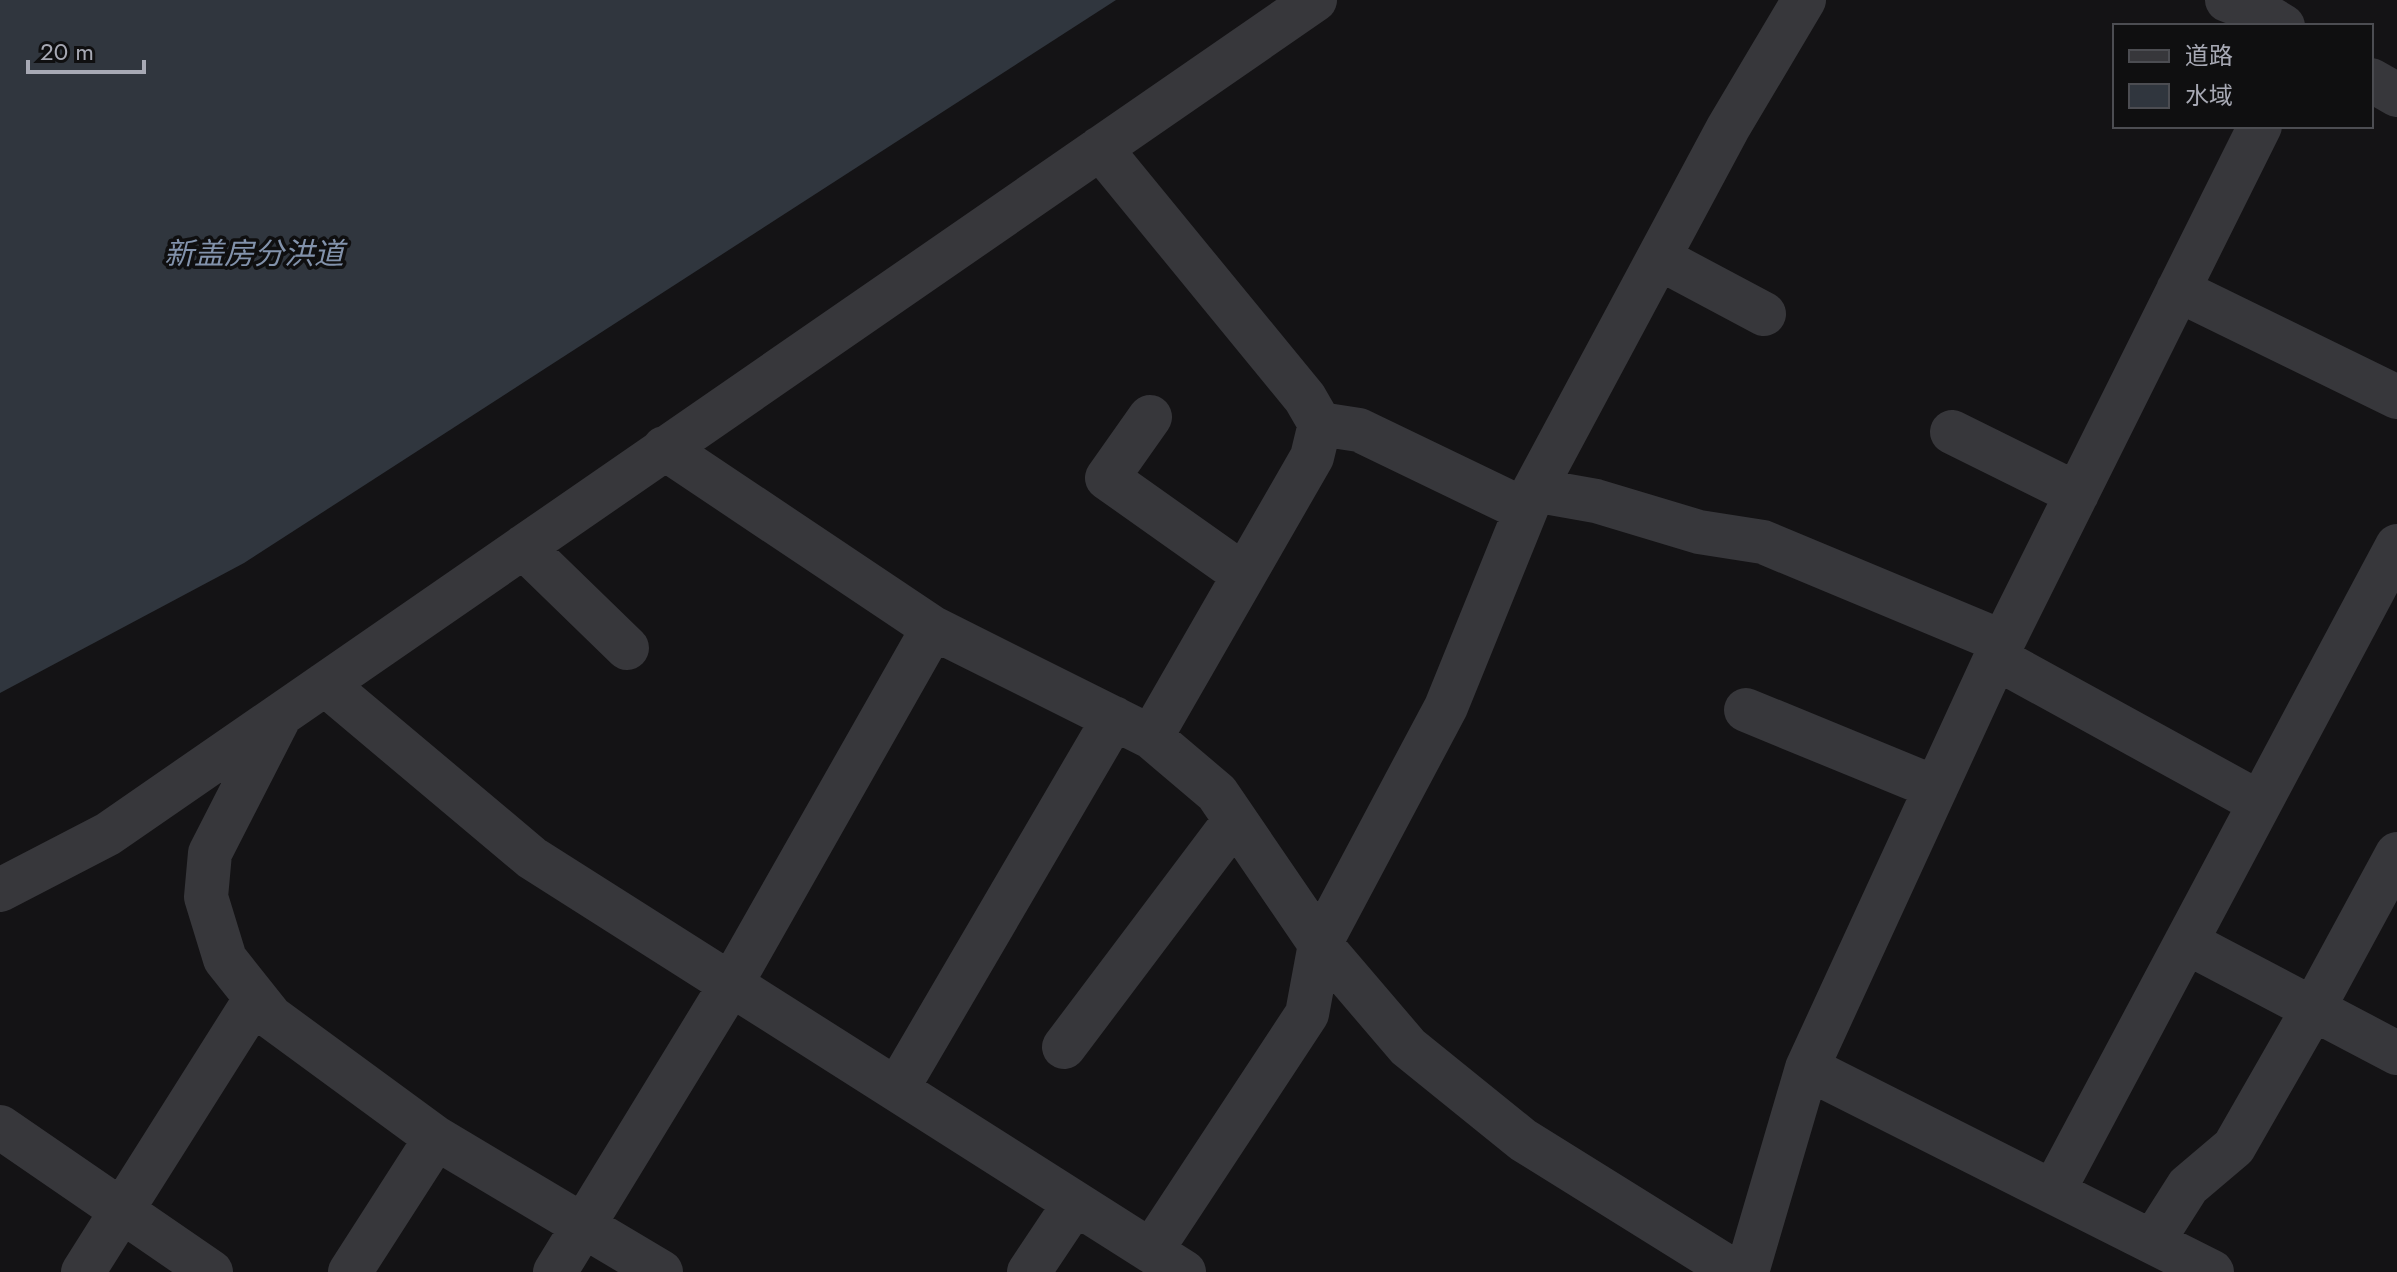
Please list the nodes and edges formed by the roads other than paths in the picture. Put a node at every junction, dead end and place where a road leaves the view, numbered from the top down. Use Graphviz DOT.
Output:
graph roads {
  1 [pos="1315,0"];
  2 [pos="1804,0"];
  3 [pos="2227,0"];
  4 [pos="2280,24"];
  5 [pos="2373,81"];
  6 [pos="2397,95"];
  7 [pos="2259,128"];
  8 [pos="1100,148"];
  9 [pos="1659,258"];
  10 [pos="2178,290"];
  11 [pos="1764,314"];
  12 [pos="2397,397"];
  13 [pos="1150,417"];
  14 [pos="1320,424"];
  15 [pos="1952,432"];
  16 [pos="664,448"];
  17 [pos="2077,494"];
  18 [pos="1530,500"];
  19 [pos="2397,546"];
  20 [pos="523,547"];
  21 [pos="1244,575"];
  22 [pos="933,628"];
  23 [pos="627,648"];
  24 [pos="2000,650"];
  25 [pos="325,684"];
  26 [pos="1746,710"];
  27 [pos="281,714"];
  28 [pos="1133,728"];
  29 [pos="1936,788"];
  30 [pos="2260,803"];
  31 [pos="1235,820"];
  32 [pos="2397,854"];
  33 [pos="0,890"];
  34 [pos="2186,942"];
  35 [pos="1320,944"];
  36 [pos="731,984"];
  37 [pos="256,998"];
  38 [pos="2313,1009"];
  39 [pos="1064,1047"];
  40 [pos="2397,1053"];
  41 [pos="1807,1068"];
  42 [pos="897,1089"];
  43 [pos="0,1127"];
  44 [pos="436,1138"];
  45 [pos="2054,1190"];
  46 [pos="1075,1203"];
  47 [pos="121,1212"];
  48 [pos="584,1226"];
  49 [pos="2153,1241"];
  50 [pos="1168,1262"];
  51 [pos="83,1272"];
  52 [pos="211,1272"];
  53 [pos="350,1272"];
  54 [pos="555,1272"];
  55 [pos="661,1272"];
  56 [pos="1029,1272"];
  57 [pos="1735,1272"];
  58 [pos="1747,1272"];
  59 [pos="2212,1272"];
  1 -- 8 [label="street"];
  2 -- 9 [label="street"];
  3 -- 4 [label="street"];
  5 -- 6 [label="street"];
  7 -- 10 [label="street"];
  8 -- 14 [label="street"];
  8 -- 16 [label="street"];
  9 -- 11 [label="street"];
  9 -- 18 [label="street"];
  10 -- 12 [label="street"];
  10 -- 17 [label="street"];
  13 -- 21 [label="street"];
  14 -- 18 [label="street"];
  14 -- 21 [label="street"];
  15 -- 17 [label="street"];
  16 -- 20 [label="street"];
  16 -- 22 [label="street"];
  17 -- 24 [label="street"];
  18 -- 24 [label="street"];
  18 -- 35 [label="street"];
  19 -- 30 [label="street"];
  20 -- 23 [label="street"];
  20 -- 25 [label="street"];
  21 -- 28 [label="street"];
  22 -- 28 [label="street"];
  22 -- 36 [label="street"];
  24 -- 29 [label="street"];
  24 -- 30 [label="street"];
  25 -- 27 [label="street"];
  25 -- 36 [label="street"];
  26 -- 29 [label="street"];
  27 -- 33 [label="street"];
  27 -- 37 [label="street"];
  28 -- 31 [label="street"];
  28 -- 42 [label="street"];
  29 -- 41 [label="street"];
  30 -- 34 [label="street"];
  31 -- 35 [label="street"];
  31 -- 39 [label="street"];
  32 -- 38 [label="street"];
  34 -- 38 [label="street"];
  34 -- 45 [label="street"];
  35 -- 50 [label="street"];
  35 -- 57 [label="street"];
  36 -- 42 [label="street"];
  36 -- 48 [label="street"];
  37 -- 44 [label="street"];
  37 -- 47 [label="street"];
  38 -- 40 [label="street"];
  38 -- 49 [label="street"];
  41 -- 45 [label="street"];
  41 -- 58 [label="street"];
  42 -- 46 [label="street"];
  43 -- 47 [label="street"];
  44 -- 48 [label="street"];
  44 -- 53 [label="street"];
  45 -- 49 [label="street"];
  46 -- 50 [label="street"];
  46 -- 56 [label="street"];
  47 -- 51 [label="street"];
  47 -- 52 [label="street"];
  48 -- 54 [label="street"];
  48 -- 55 [label="street"];
  49 -- 59 [label="street"];
}
